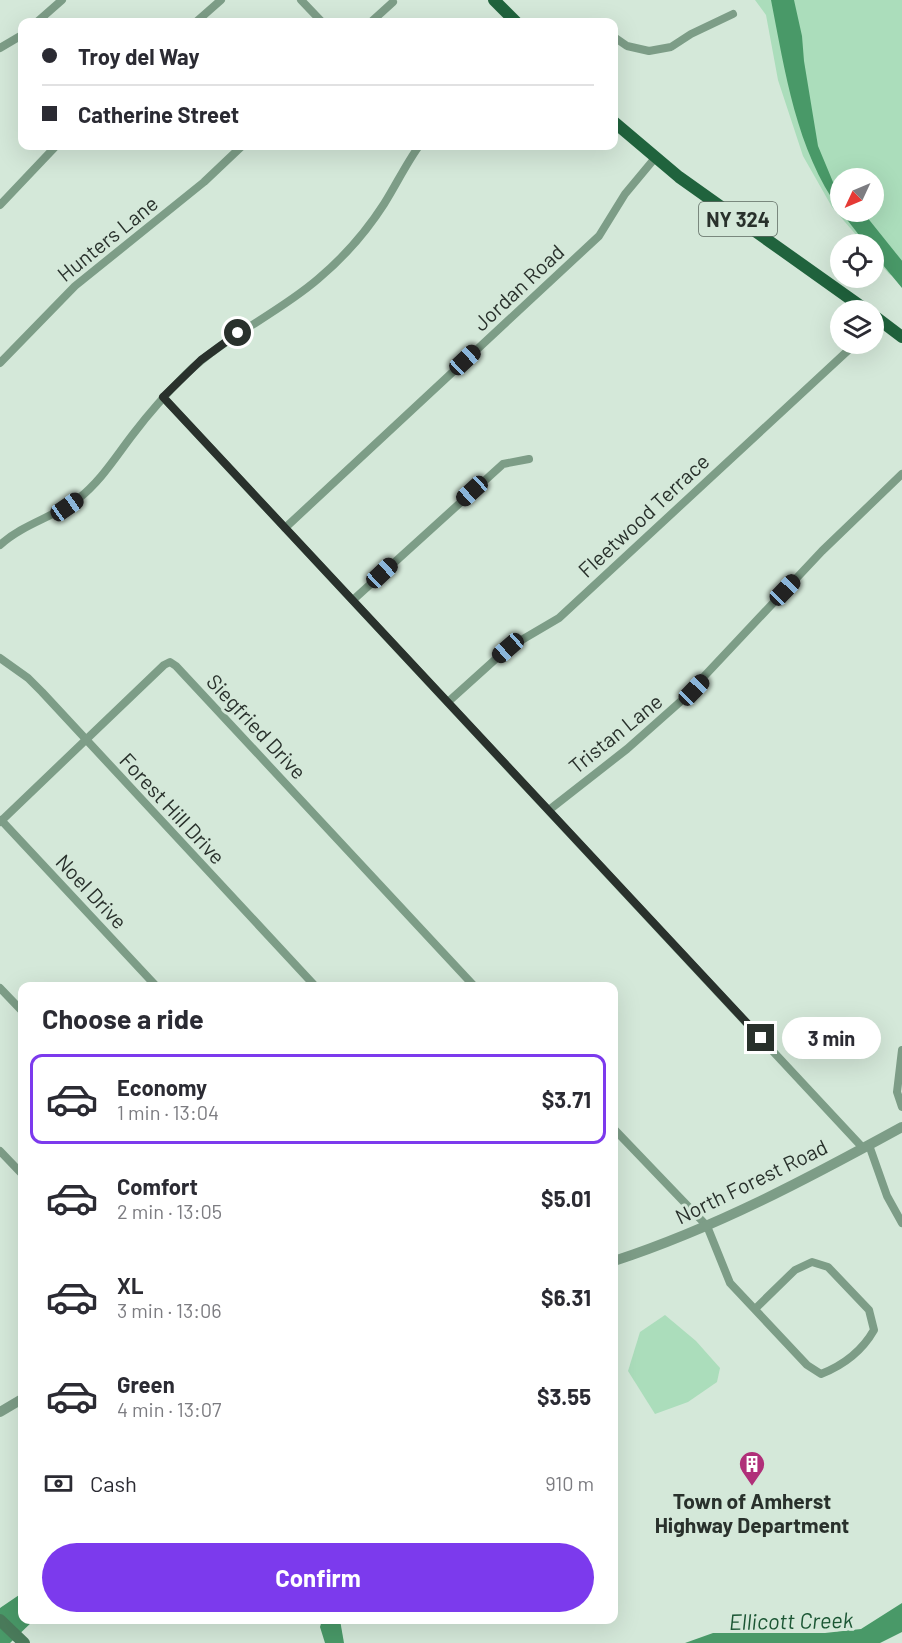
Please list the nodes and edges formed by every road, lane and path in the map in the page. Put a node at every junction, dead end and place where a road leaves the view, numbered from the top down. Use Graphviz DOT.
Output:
graph roads {
  1 [pos="62,0"];
  2 [pos="221,0"];
  3 [pos="301,0"];
  4 [pos="494,0"];
  5 [pos="393,2"];
  6 [pos="733,14"];
  7 [pos="42,18"];
  8 [pos="201,18"];
  9 [pos="318,18"];
  10 [pos="375,18"];
  11 [pos="512,18"];
  12 [pos="18,37"];
  13 [pos="618,40"];
  14 [pos="0,48"];
  15 [pos="618,126"];
  16 [pos="52,150"];
  17 [pos="238,150"];
  18 [pos="416,150"];
  19 [pos="655,158"];
  20 [pos="0,205"];
  21 [pos="852,300"];
  22 [pos="884,326"];
  23 [pos="902,337"];
  24 [pos="844,354"];
  25 [pos="0,363"];
  26 [pos="163,397"];
  27 [pos="529,459"];
  28 [pos="902,474"];
  29 [pos="285,528"];
  30 [pos="0,544"];
  31 [pos="353,600"];
  32 [pos="0,658"];
  33 [pos="448,702"];
  34 [pos="86,740"];
  35 [pos="549,810"];
  36 [pos="1,821"];
  37 [pos="152,982"];
  38 [pos="311,982"];
  39 [pos="470,982"];
  40 [pos="0,988"];
  41 [pos="18,1007"];
  42 [pos="902,1050"];
  43 [pos="902,1107"];
  44 [pos="902,1127"];
  45 [pos="618,1133"];
  46 [pos="866,1147"];
  47 [pos="0,1151"];
  48 [pos="18,1170"];
  49 [pos="902,1222"];
  50 [pos="707,1226"];
  51 [pos="618,1260"];
  52 [pos="755,1309"];
  53 [pos="18,1402"];
  54 [pos="0,1412"];
  55 [pos="0,1620"];
  56 [pos="24,1643"];
  1 -- 7 [label="street"];
  2 -- 8 [label="street"];
  3 -- 9 [label="street"];
  4 -- 11 [label="main road"];
  5 -- 10 [label="street"];
  6 -- 13 [label="street"];
  12 -- 14 [label="street"];
  15 -- 19 [label="main road, NY 324"];
  16 -- 20 [label="street"];
  17 -- 25 [label="street, Hunters Lane"];
  18 -- 26 [label="street"];
  19 -- 21 [label="main road, NY 324"];
  19 -- 29 [label="street, Jordan Road"];
  22 -- 23 [label="main road"];
  24 -- 33 [label="street, Fleetwood Terrace"];
  26 -- 29 [label="street"];
  26 -- 30 [label="street"];
  27 -- 31 [label="street"];
  28 -- 35 [label="street, Tristan Lane"];
  29 -- 31 [label="street"];
  31 -- 33 [label="street"];
  32 -- 34 [label="street, Forest Hill Drive"];
  33 -- 35 [label="street"];
  34 -- 36 [label="street, Siegfried Drive"];
  34 -- 38 [label="street, Forest Hill Drive"];
  34 -- 39 [label="street, Siegfried Drive"];
  35 -- 46 [label="street"];
  36 -- 37 [label="street, Noel Drive"];
  40 -- 41 [label="street"];
  42 -- 43 [label="street"];
  44 -- 46 [label="street, North Forest Road"];
  45 -- 50 [label="street"];
  46 -- 49 [label="street"];
  46 -- 50 [label="street, North Forest Road"];
  47 -- 48 [label="street"];
  50 -- 51 [label="street, North Forest Road"];
  50 -- 52 [label="street"];
  52 -- 52 [label="street"];
  53 -- 54 [label="street"];
  55 -- 56 [label="main road"];
}
